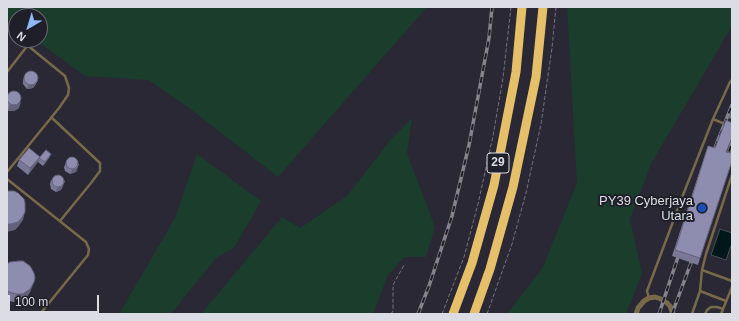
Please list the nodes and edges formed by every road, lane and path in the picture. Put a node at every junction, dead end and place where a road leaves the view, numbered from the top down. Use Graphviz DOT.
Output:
graph roads {
  1 [pos="511,7"];
  2 [pos="522,7"];
  3 [pos="543,7"];
  4 [pos="556,7"];
  5 [pos="26,48"];
  6 [pos="30,48"];
  7 [pos="7,72"];
  8 [pos="732,80"];
  9 [pos="51,117"];
  10 [pos="713,119"];
  11 [pos="732,127"];
  12 [pos="7,172"];
  13 [pos="732,175"];
  14 [pos="7,180"];
  15 [pos="60,221"];
  16 [pos="404,265"];
  17 [pos="702,270"];
  18 [pos="732,281"];
  19 [pos="732,287"];
  20 [pos="700,291"];
  21 [pos="649,298"];
  22 [pos="726,301"];
  23 [pos="723,308"];
  24 [pos="40,314"];
  25 [pos="391,314"];
  26 [pos="442,314"];
  27 [pos="453,314"];
  28 [pos="474,314"];
  29 [pos="487,314"];
  30 [pos="636,314"];
  31 [pos="673,314"];
  32 [pos="692,314"];
  33 [pos="705,314"];
  34 [pos="721,314"];
  1 -- 26 [label="path"];
  2 -- 27 [label="highway, 29"];
  3 -- 28 [label="highway, 29"];
  4 -- 29 [label="path"];
  5 -- 7 [label="lane"];
  6 -- 9 [label="lane"];
  8 -- 10 [label="lane"];
  9 -- 12 [label="lane"];
  9 -- 15 [label="lane"];
  10 -- 11 [label="lane"];
  10 -- 21 [label="lane"];
  13 -- 17 [label="lane"];
  14 -- 15 [label="lane"];
  15 -- 24 [label="lane"];
  16 -- 25 [label="path"];
  17 -- 18 [label="lane"];
  17 -- 20 [label="lane"];
  19 -- 22 [label="lane"];
  20 -- 22 [label="lane"];
  20 -- 32 [label="lane"];
  21 -- 30 [label="street"];
  21 -- 31 [label="street"];
  22 -- 23 [label="lane"];
  23 -- 33 [label="lane"];
  23 -- 34 [label="lane"];
}
